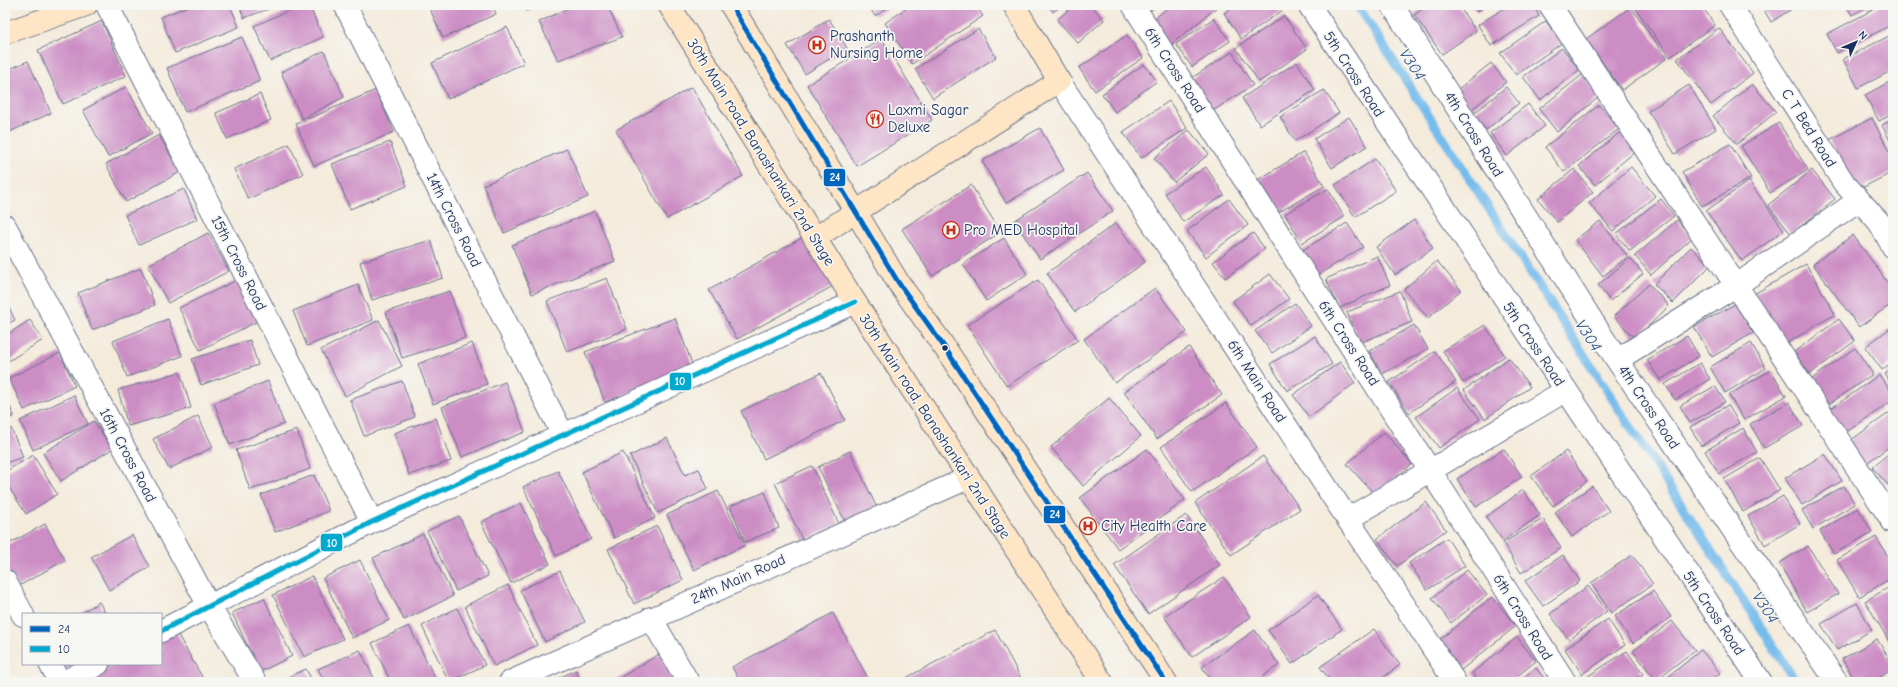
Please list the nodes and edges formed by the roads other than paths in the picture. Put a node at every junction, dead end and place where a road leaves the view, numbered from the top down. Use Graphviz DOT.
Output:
graph roads {
  1 [pos="86,5"];
  2 [pos="107,5"];
  3 [pos="345,5"];
  4 [pos="668,5"];
  5 [pos="731,5"];
  6 [pos="1014,5"];
  7 [pos="1133,5"];
  8 [pos="1309,5"];
  9 [pos="1392,5"];
  10 [pos="1550,5"];
  11 [pos="1730,5"];
  12 [pos="5,33"];
  13 [pos="1059,81"];
  14 [pos="1858,200"];
  15 [pos="855,213"];
  16 [pos="5,226"];
  17 [pos="815,238"];
  18 [pos="1893,247"];
  19 [pos="1737,284"];
  20 [pos="855,302"];
  21 [pos="1617,360"];
  22 [pos="1565,391"];
  23 [pos="563,435"];
  24 [pos="1430,470"];
  25 [pos="968,478"];
  26 [pos="1348,519"];
  27 [pos="372,522"];
  28 [pos="1893,522"];
  29 [pos="5,581"];
  30 [pos="209,606"];
  31 [pos="22,613"];
  32 [pos="651,618"];
  33 [pos="162,630"];
  34 [pos="51,665"];
  35 [pos="96,665"];
  36 [pos="60,682"];
  37 [pos="64,682"];
  38 [pos="255,682"];
  39 [pos="510,682"];
  40 [pos="688,682"];
  41 [pos="1102,682"];
  42 [pos="1166,682"];
  43 [pos="1455,682"];
  44 [pos="1565,682"];
  45 [pos="1761,682"];
  46 [pos="1837,682"];
  1 -- 12 [label="main road"];
  2 -- 27 [label="street, 15th Cross Road"];
  3 -- 23 [label="street, 14th Cross Road"];
  4 -- 17 [label="main road, 30th Main road, Banashankari 2nd Stage"];
  5 -- 15 [label="main road"];
  6 -- 13 [label="main road"];
  7 -- 24 [label="street, 6th Cross Road"];
  8 -- 22 [label="street, 5th Cross Road"];
  9 -- 21 [label="street, 4th Cross Road"];
  10 -- 19 [label="street"];
  11 -- 14 [label="street, C T Bed Road"];
  13 -- 15 [label="main road"];
  13 -- 26 [label="street, 6th Main Road"];
  14 -- 18 [label="street, C T Bed Road"];
  14 -- 19 [label="street"];
  15 -- 17 [label="main road"];
  15 -- 42 [label="main road"];
  16 -- 30 [label="street, 16th Cross Road"];
  17 -- 20 [label="main road, 30th Main road, Banashankari 2nd Stage"];
  19 -- 21 [label="street"];
  19 -- 28 [label="street"];
  20 -- 23 [label="street"];
  20 -- 25 [label="main road, 30th Main road, Banashankari 2nd Stage"];
  21 -- 46 [label="street, 4th Cross Road"];
  22 -- 24 [label="street"];
  22 -- 45 [label="street, 5th Cross Road"];
  23 -- 27 [label="street"];
  24 -- 26 [label="street"];
  24 -- 44 [label="street, 6th Cross Road"];
  25 -- 32 [label="street, 24th Main Road"];
  25 -- 41 [label="main road, 30th Main road, Banashankari 2nd Stage"];
  26 -- 43 [label="street, 6th Main Road"];
  27 -- 30 [label="street"];
  29 -- 31 [label="street"];
  30 -- 33 [label="street"];
  30 -- 38 [label="street, 16th Cross Road"];
  32 -- 39 [label="street, 24th Main Road"];
  32 -- 40 [label="street"];
  34 -- 36 [label="street"];
  35 -- 37 [label="street"];
}
